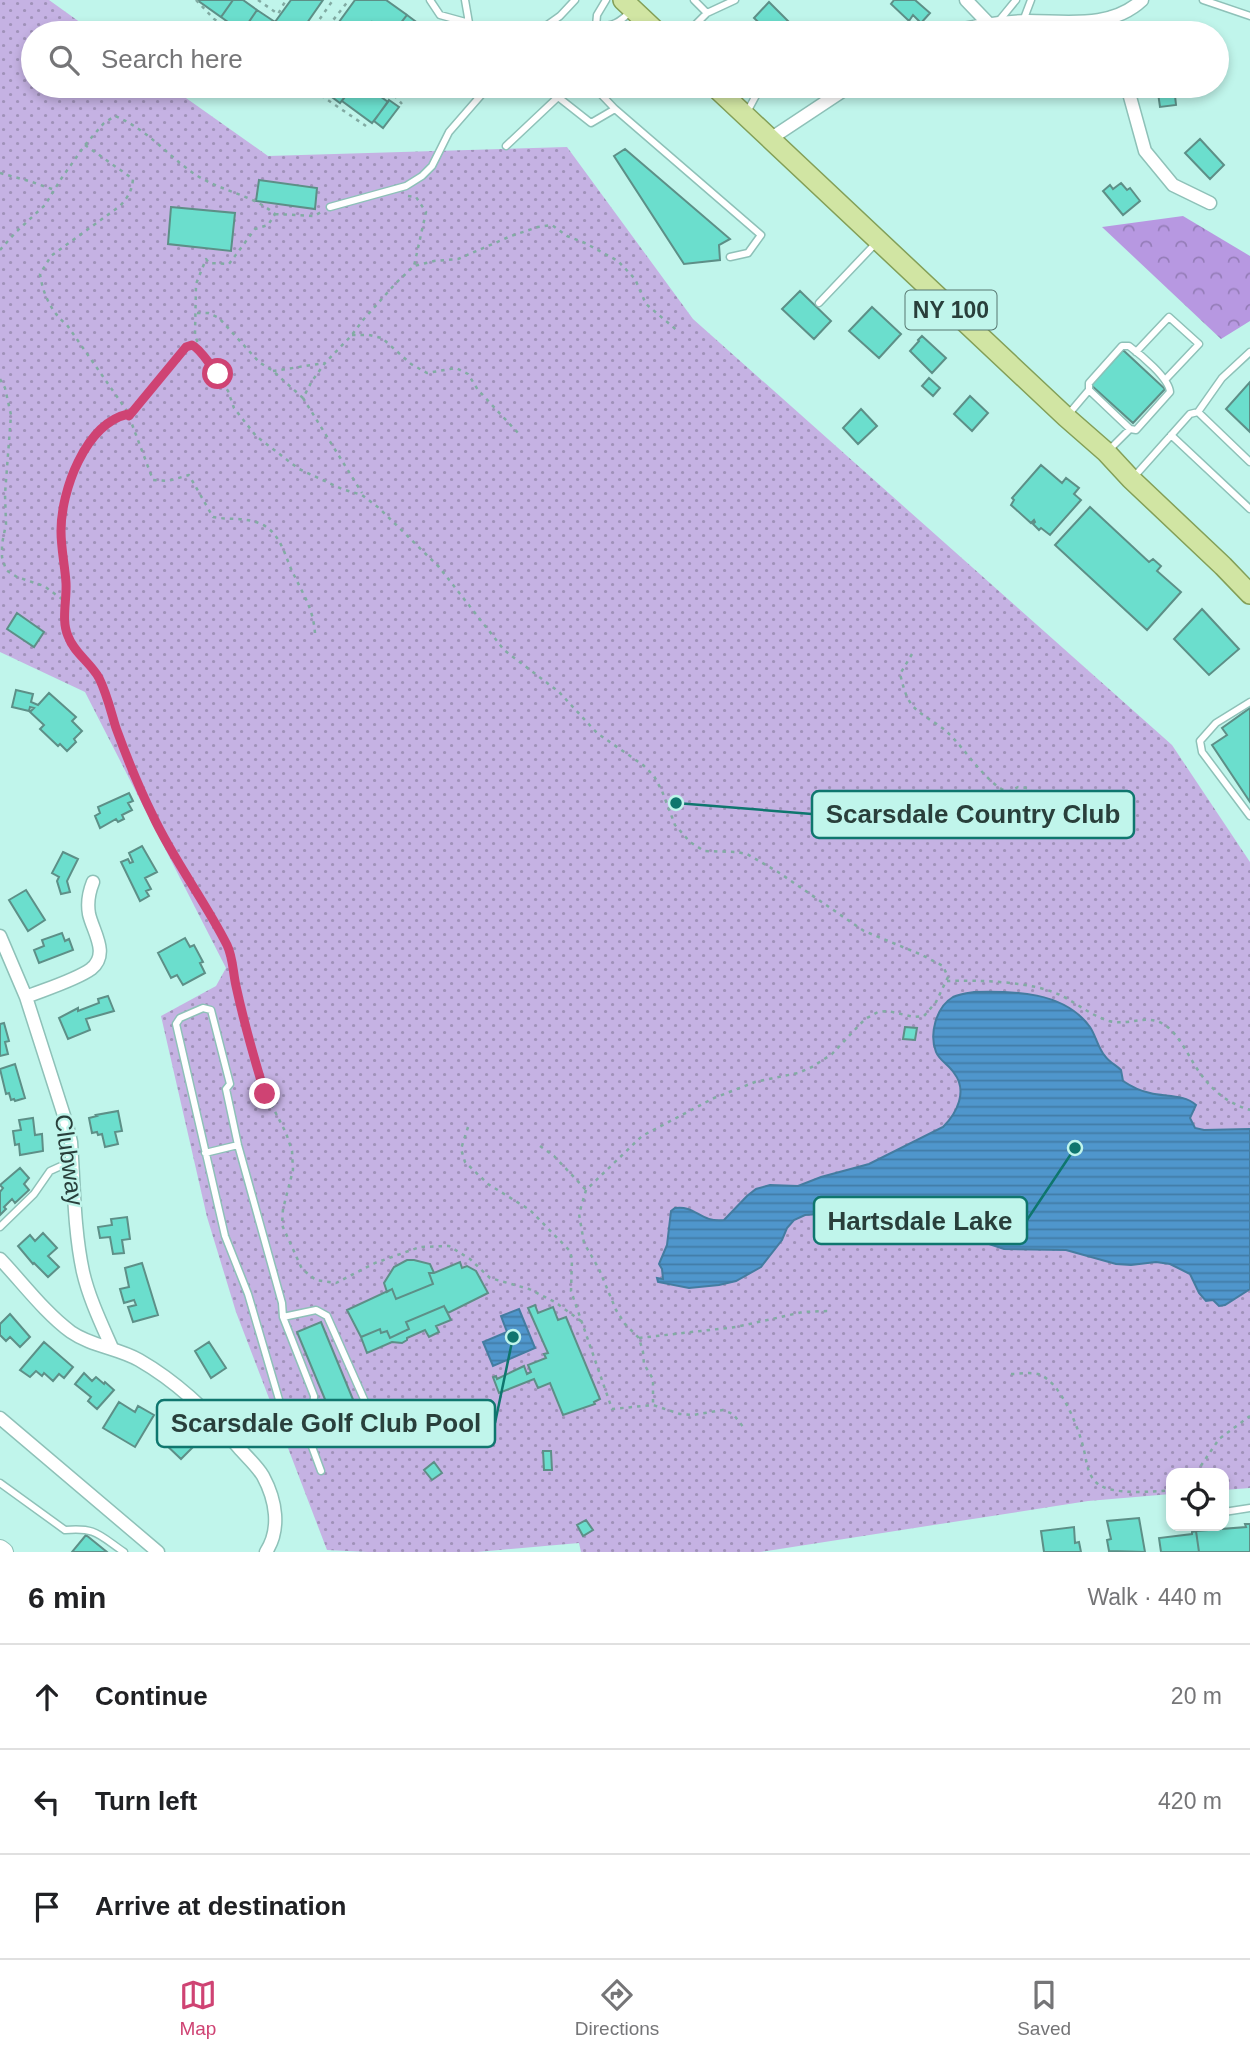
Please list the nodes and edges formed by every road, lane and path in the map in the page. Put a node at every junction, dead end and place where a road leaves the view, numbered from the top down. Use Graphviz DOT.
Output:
graph roads {
  1 [pos="196,0"];
  2 [pos="258,0"];
  3 [pos="286,0"];
  4 [pos="333,0"];
  5 [pos="349,0"];
  6 [pos="430,0"];
  7 [pos="465,0"];
  8 [pos="575,0"];
  9 [pos="606,0"];
  10 [pos="694,0"];
  11 [pos="735,0"];
  12 [pos="966,0"];
  13 [pos="1016,0"];
  14 [pos="1031,0"];
  15 [pos="1142,0"];
  16 [pos="1203,0"];
  17 [pos="628,4"];
  18 [pos="707,13"];
  19 [pos="1250,16"];
  20 [pos="1111,17"];
  21 [pos="217,21"];
  22 [pos="318,21"];
  23 [pos="332,21"];
  24 [pos="462,21"];
  25 [pos="469,21"];
  26 [pos="553,21"];
  27 [pos="596,21"];
  28 [pos="620,21"];
  29 [pos="646,21"];
  30 [pos="699,21"];
  31 [pos="991,21"];
  32 [pos="995,21"];
  33 [pos="1022,21"];
  34 [pos="1094,21"];
  35 [pos="1112,21"];
  36 [pos="325,98"];
  37 [pos="397,98"];
  38 [pos="479,98"];
  39 [pos="557,98"];
  40 [pos="559,98"];
  41 [pos="604,98"];
  42 [pos="727,98"];
  43 [pos="755,98"];
  44 [pos="832,98"];
  45 [pos="1130,98"];
  46 [pos="402,104"];
  47 [pos="615,109"];
  48 [pos="746,116"];
  49 [pos="366,126"];
  50 [pos="770,139"];
  51 [pos="85,145"];
  52 [pos="506,146"];
  53 [pos="0,173"];
  54 [pos="55,190"];
  55 [pos="402,195"];
  56 [pos="1210,203"];
  57 [pos="330,207"];
  58 [pos="275,215"];
  59 [pos="877,241"];
  60 [pos="0,250"];
  61 [pos="730,257"];
  62 [pos="414,266"];
  63 [pos="819,303"];
  64 [pos="196,313"];
  65 [pos="679,332"];
  66 [pos="352,335"];
  67 [pos="199,348"];
  68 [pos="1136,352"];
  69 [pos="1250,352"];
  70 [pos="325,363"];
  71 [pos="273,371"];
  72 [pos="0,379"];
  73 [pos="1165,380"];
  74 [pos="1089,390"];
  75 [pos="303,398"];
  76 [pos="1198,412"];
  77 [pos="128,415"];
  78 [pos="1066,417"];
  79 [pos="1130,429"];
  80 [pos="520,435"];
  81 [pos="1171,435"];
  82 [pos="1106,452"];
  83 [pos="1250,462"];
  84 [pos="1131,480"];
  85 [pos="362,495"];
  86 [pos="1250,509"];
  87 [pos="1250,594"];
  88 [pos="66,602"];
  89 [pos="315,633"];
  90 [pos="912,654"];
  91 [pos="1250,702"];
  92 [pos="1250,816"];
  93 [pos="1090,818"];
  94 [pos="93,882"];
  95 [pos="0,936"];
  96 [pos="947,981"];
  97 [pos="26,997"];
  98 [pos="1250,1110"];
  99 [pos="468,1127"];
  100 [pos="237,1145"];
  101 [pos="540,1146"];
  102 [pos="205,1153"];
  103 [pos="72,1161"];
  104 [pos="586,1191"];
  105 [pos="0,1227"];
  106 [pos="0,1259"];
  107 [pos="828,1311"];
  108 [pos="283,1317"];
  109 [pos="581,1321"];
  110 [pos="639,1338"];
  111 [pos="112,1348"];
  112 [pos="1011,1374"];
  113 [pos="653,1405"];
  114 [pos="1250,1416"];
  115 [pos="0,1418"];
  116 [pos="375,1424"];
  117 [pos="744,1427"];
  118 [pos="311,1444"];
  119 [pos="1199,1468"];
  120 [pos="321,1471"];
  121 [pos="0,1483"];
  122 [pos="1166,1490"];
  123 [pos="1250,1508"];
  124 [pos="1229,1512"];
  125 [pos="124,1552"];
  126 [pos="158,1552"];
  127 [pos="266,1552"];
  1 -- 21 [label="path"];
  2 -- 3 [label="path"];
  4 -- 22 [label="path"];
  5 -- 23 [label="path"];
  6 -- 24 [label="lane"];
  7 -- 25 [label="lane"];
  8 -- 26 [label="lane"];
  9 -- 27 [label="lane"];
  10 -- 18 [label="lane"];
  11 -- 18 [label="lane"];
  12 -- 31 [label="street"];
  13 -- 32 [label="lane"];
  14 -- 33 [label="lane"];
  15 -- 20 [label="street"];
  16 -- 19 [label="lane"];
  17 -- 28 [label="lane"];
  17 -- 29 [label="main road"];
  18 -- 30 [label="lane"];
  20 -- 34 [label="street"];
  20 -- 35 [label="street"];
  36 -- 49 [label="path"];
  37 -- 46 [label="path"];
  38 -- 57 [label="lane"];
  39 -- 52 [label="lane"];
  40 -- 47 [label="lane"];
  41 -- 47 [label="lane"];
  42 -- 48 [label="main road, NY 100"];
  43 -- 48 [label="lane"];
  44 -- 50 [label="street"];
  45 -- 56 [label="street"];
  47 -- 61 [label="lane"];
  48 -- 50 [label="main road, NY 100"];
  50 -- 59 [label="main road, NY 100"];
  51 -- 54 [label="path"];
  51 -- 58 [label="path"];
  51 -- 77 [label="path"];
  53 -- 54 [label="path"];
  54 -- 60 [label="path"];
  55 -- 62 [label="path"];
  57 -- 58 [label="path"];
  58 -- 64 [label="path"];
  59 -- 63 [label="lane"];
  59 -- 78 [label="main road, NY 100"];
  62 -- 65 [label="path"];
  62 -- 66 [label="path"];
  64 -- 67 [label="path"];
  64 -- 71 [label="path"];
  66 -- 70 [label="path"];
  66 -- 80 [label="path"];
  67 -- 77 [label="path"];
  67 -- 85 [label="path"];
  68 -- 73 [label="lane"];
  68 -- 73 [label="lane"];
  68 -- 74 [label="lane"];
  69 -- 76 [label="lane"];
  70 -- 71 [label="path"];
  70 -- 75 [label="path"];
  71 -- 75 [label="path"];
  72 -- 88 [label="path"];
  73 -- 79 [label="lane"];
  74 -- 78 [label="lane"];
  74 -- 79 [label="lane"];
  75 -- 85 [label="path"];
  76 -- 81 [label="lane"];
  76 -- 83 [label="lane"];
  77 -- 88 [label="path"];
  77 -- 89 [label="path"];
  78 -- 82 [label="main road, NY 100"];
  79 -- 82 [label="lane"];
  81 -- 84 [label="lane"];
  81 -- 86 [label="lane"];
  82 -- 84 [label="main road, NY 100"];
  84 -- 87 [label="main road, NY 100"];
  85 -- 96 [label="path"];
  88 -- 109 [label="path"];
  90 -- 93 [label="path"];
  91 -- 92 [label="lane"];
  94 -- 97 [label="street"];
  95 -- 97 [label="street, Clubway"];
  96 -- 98 [label="path"];
  96 -- 104 [label="path"];
  97 -- 103 [label="street, Clubway"];
  99 -- 109 [label="path"];
  100 -- 102 [label="lane"];
  100 -- 102 [label="lane"];
  100 -- 108 [label="lane"];
  101 -- 104 [label="path"];
  102 -- 118 [label="lane"];
  103 -- 105 [label="lane"];
  103 -- 111 [label="street, Clubway"];
  104 -- 110 [label="path"];
  106 -- 111 [label="street"];
  107 -- 110 [label="path"];
  108 -- 116 [label="lane"];
  108 -- 118 [label="lane"];
  109 -- 113 [label="path"];
  110 -- 113 [label="path"];
  111 -- 127 [label="street"];
  112 -- 122 [label="path"];
  113 -- 117 [label="path"];
  114 -- 119 [label="path"];
  115 -- 126 [label="street"];
  118 -- 120 [label="lane"];
  121 -- 125 [label="lane"];
  123 -- 124 [label="lane"];
}
